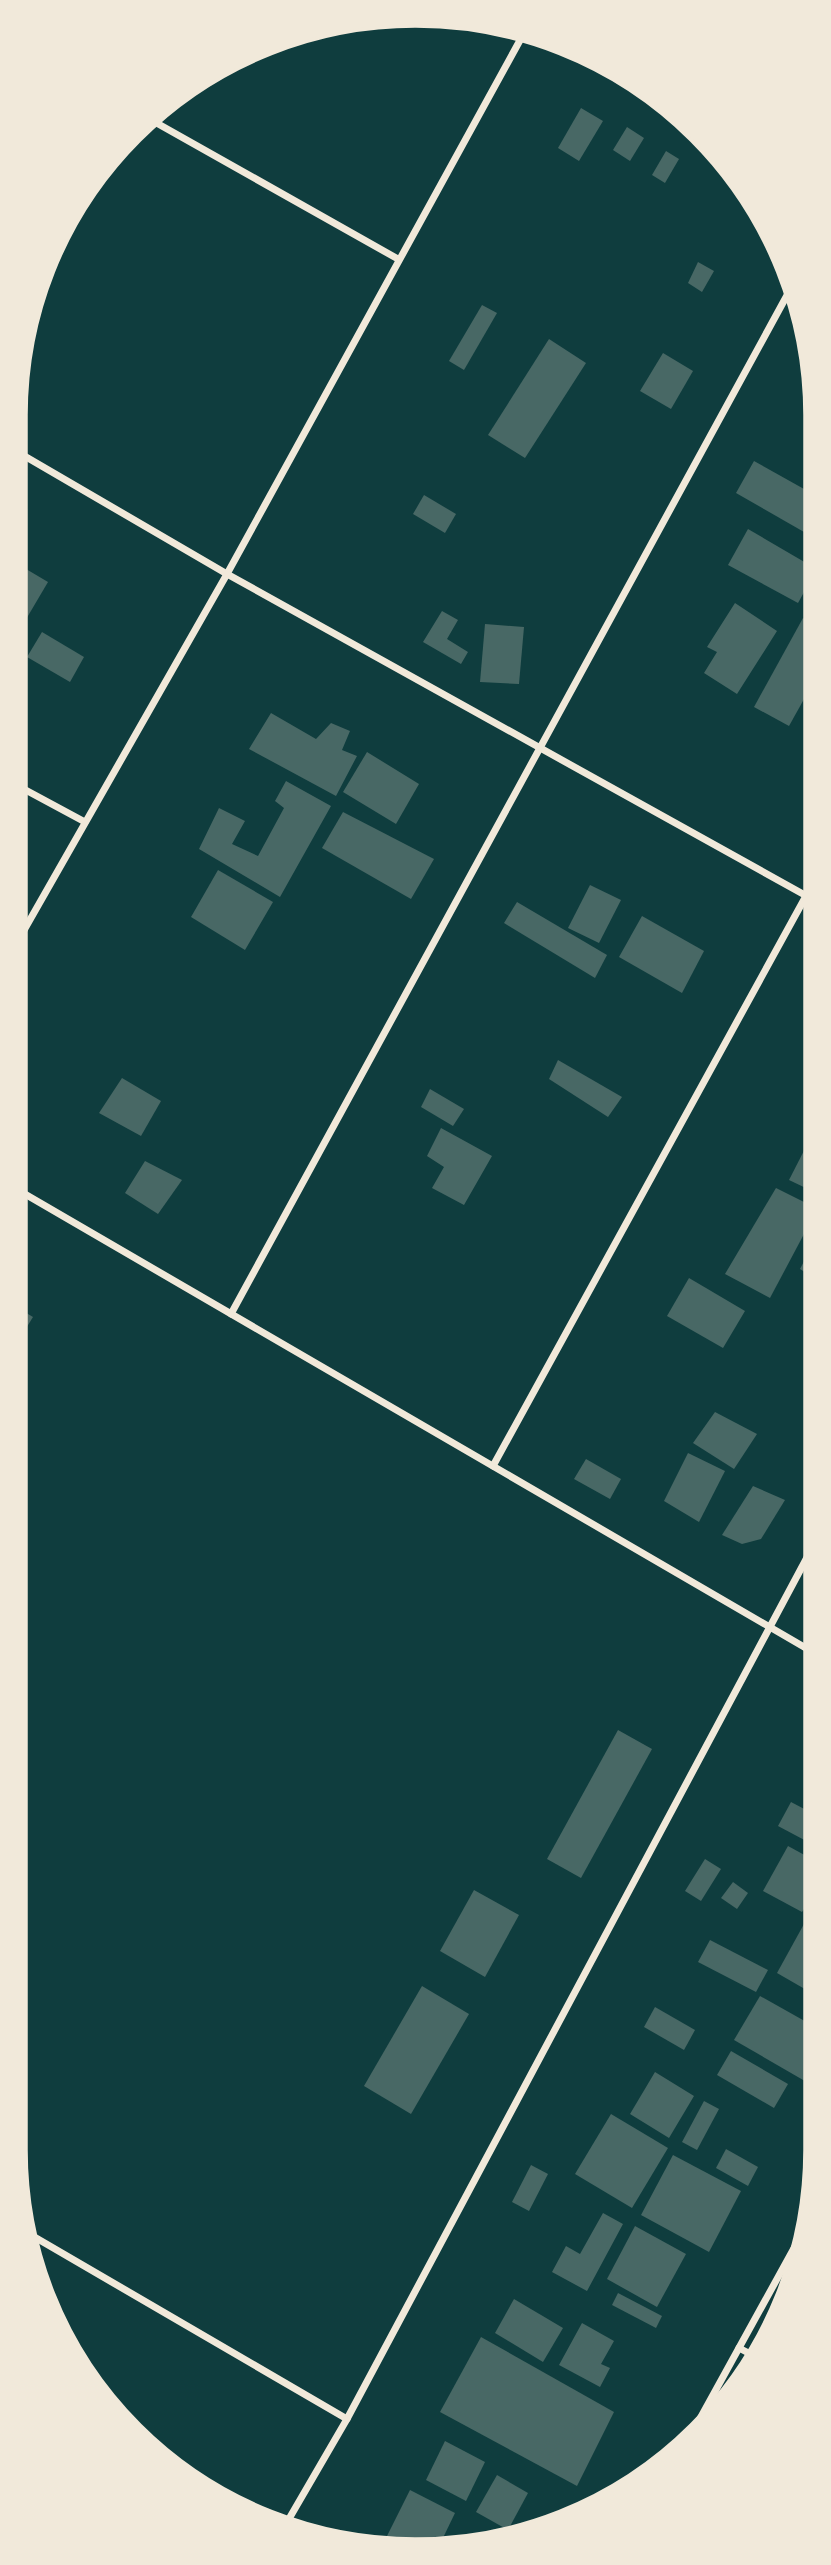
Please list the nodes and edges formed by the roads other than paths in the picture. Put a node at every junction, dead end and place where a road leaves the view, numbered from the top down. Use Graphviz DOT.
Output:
graph roads {
  1 [pos="520,41"];
  2 [pos="158,124"];
  3 [pos="398,259"];
  4 [pos="786,297"];
  5 [pos="26,457"];
  6 [pos="227,575"];
  7 [pos="541,748"];
  8 [pos="26,790"];
  9 [pos="85,822"];
  10 [pos="805,895"];
  11 [pos="805,904"];
  12 [pos="26,927"];
  13 [pos="26,1195"];
  14 [pos="231,1314"];
  15 [pos="494,1466"];
  16 [pos="805,1561"];
  17 [pos="769,1627"];
  18 [pos="805,1648"];
  19 [pos="37,2239"];
  20 [pos="789,2257"];
  21 [pos="739,2348"];
  22 [pos="748,2353"];
  23 [pos="705,2409"];
  24 [pos="347,2419"];
  25 [pos="290,2518"];
  1 -- 3 [label="street"];
  2 -- 3 [label="street"];
  3 -- 6 [label="street"];
  4 -- 7 [label="street"];
  5 -- 6 [label="street"];
  6 -- 7 [label="street"];
  6 -- 9 [label="street"];
  7 -- 10 [label="street"];
  7 -- 14 [label="street"];
  8 -- 9 [label="street"];
  9 -- 12 [label="street"];
  11 -- 15 [label="street"];
  13 -- 14 [label="street"];
  14 -- 15 [label="street"];
  15 -- 17 [label="street"];
  16 -- 17 [label="street"];
  17 -- 18 [label="street"];
  17 -- 24 [label="street"];
  19 -- 24 [label="street"];
  20 -- 21 [label="street"];
  21 -- 22 [label="street"];
  21 -- 23 [label="street"];
  24 -- 25 [label="street"];
}
